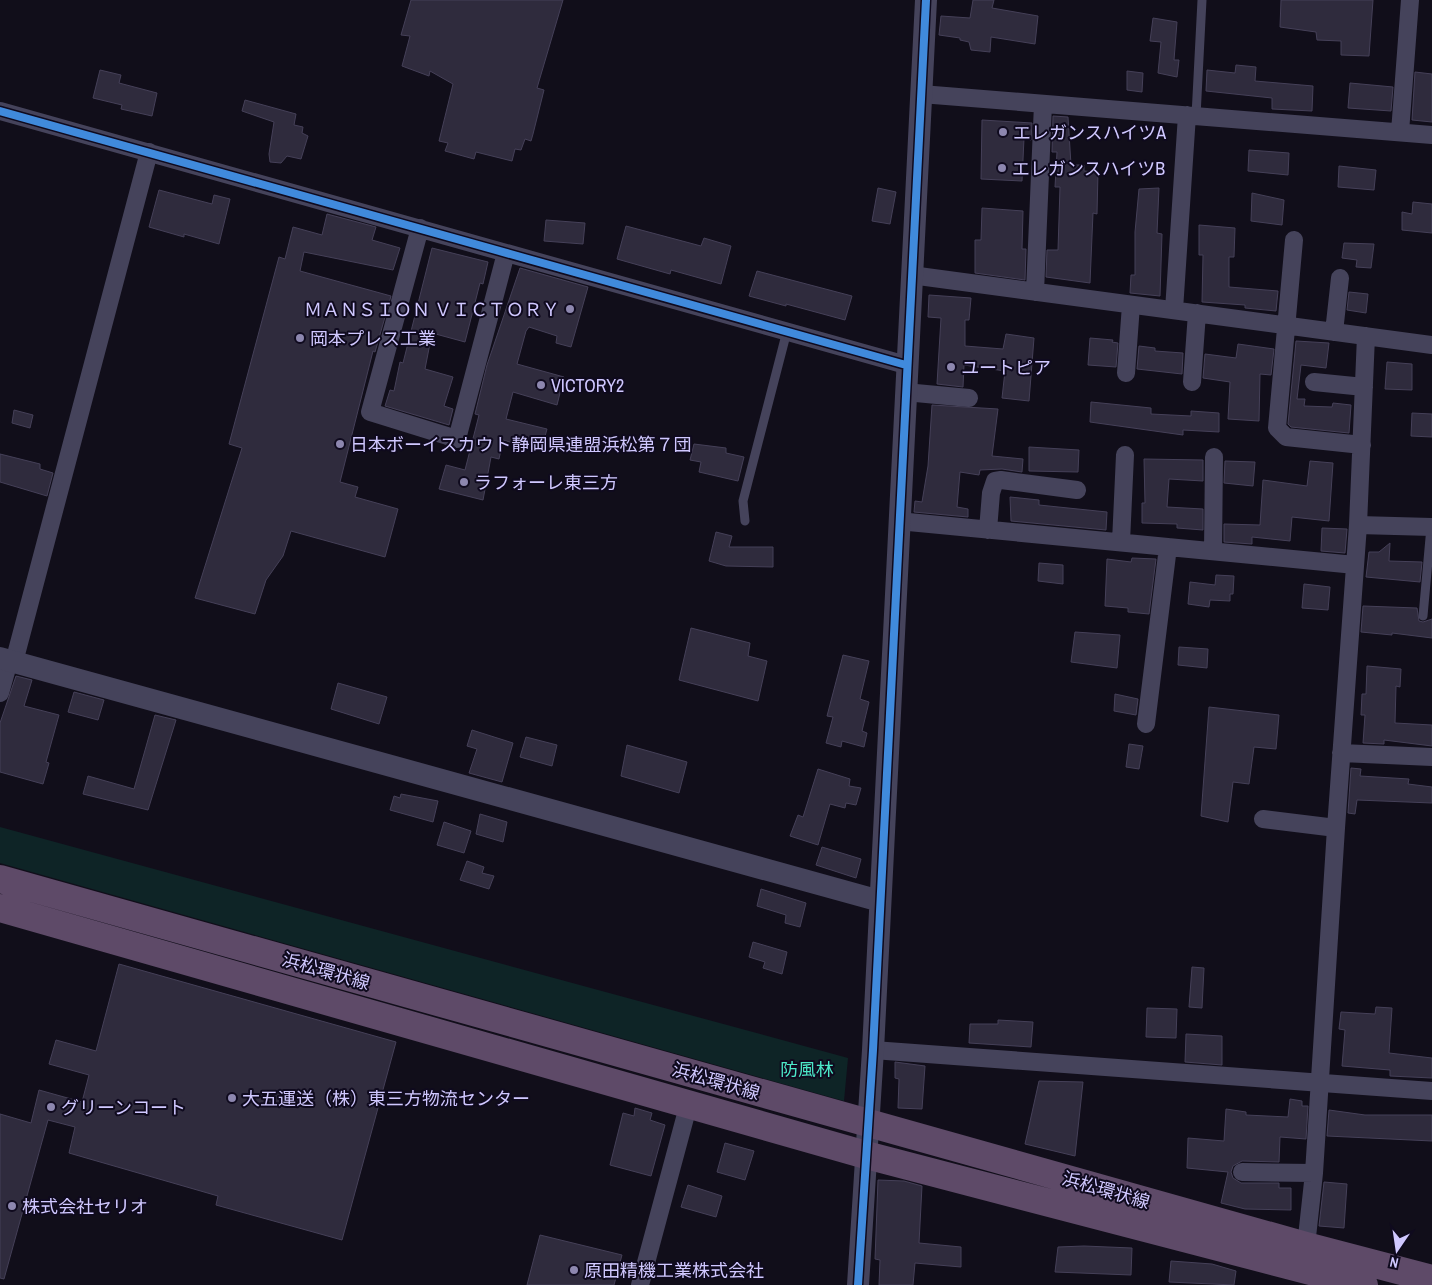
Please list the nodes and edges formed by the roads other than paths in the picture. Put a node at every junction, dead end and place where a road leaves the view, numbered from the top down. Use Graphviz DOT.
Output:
graph roads {
  1 [pos="926,0"];
  2 [pos="1202,0"];
  3 [pos="1410,0"];
  4 [pos="921,94"];
  5 [pos="1043,104"];
  6 [pos="0,111"];
  7 [pos="1192,115"];
  8 [pos="1400,132"];
  9 [pos="1432,135"];
  10 [pos="149,152"];
  11 [pos="420,228"];
  12 [pos="1294,240"];
  13 [pos="506,253"];
  14 [pos="911,275"];
  15 [pos="1340,278"];
  16 [pos="1035,292"];
  17 [pos="1131,305"];
  18 [pos="1174,310"];
  19 [pos="1197,313"];
  20 [pos="1286,326"];
  21 [pos="787,331"];
  22 [pos="1334,332"];
  23 [pos="1366,336"];
  24 [pos="1432,345"];
  25 [pos="906,364"];
  26 [pos="1126,373"];
  27 [pos="1192,382"];
  28 [pos="1314,382"];
  29 [pos="1364,387"];
  30 [pos="905,392"];
  31 [pos="969,398"];
  32 [pos="1362,445"];
  33 [pos="1126,455"];
  34 [pos="1214,457"];
  35 [pos="1077,490"];
  36 [pos="745,521"];
  37 [pos="898,521"];
  38 [pos="1358,525"];
  39 [pos="1431,527"];
  40 [pos="988,530"];
  41 [pos="1121,542"];
  42 [pos="1168,547"];
  43 [pos="1213,551"];
  44 [pos="1355,565"];
  45 [pos="1422,616"];
  46 [pos="8,660"];
  47 [pos="0,693"];
  48 [pos="1146,724"];
  49 [pos="1341,754"];
  50 [pos="1432,757"];
  51 [pos="1263,819"];
  52 [pos="1336,828"];
  53 [pos="0,879"];
  54 [pos="880,902"];
  55 [pos="0,908"];
  56 [pos="873,1050"];
  57 [pos="1320,1083"];
  58 [pos="1432,1091"];
  59 [pos="689,1103"];
  60 [pos="867,1123"];
  61 [pos="866,1154"];
  62 [pos="1242,1172"];
  63 [pos="1314,1173"];
  64 [pos="1306,1246"];
  65 [pos="1432,1279"];
  66 [pos="640,1285"];
  67 [pos="858,1285"];
  68 [pos="1364,1285"];
  1 -- 4 [label="street"];
  2 -- 7 [label="lane"];
  3 -- 8 [label="street"];
  4 -- 5 [label="street"];
  4 -- 14 [label="street"];
  5 -- 7 [label="street"];
  5 -- 16 [label="street"];
  6 -- 10 [label="street"];
  7 -- 8 [label="street"];
  7 -- 18 [label="street"];
  8 -- 9 [label="street"];
  10 -- 11 [label="street"];
  10 -- 46 [label="street"];
  11 -- 13 [label="street"];
  11 -- 13 [label="street"];
  12 -- 20 [label="street"];
  13 -- 21 [label="street"];
  14 -- 16 [label="street"];
  14 -- 25 [label="street"];
  15 -- 22 [label="street"];
  16 -- 17 [label="street"];
  17 -- 18 [label="street"];
  17 -- 26 [label="street"];
  18 -- 19 [label="street"];
  19 -- 20 [label="street"];
  19 -- 27 [label="street"];
  20 -- 22 [label="street"];
  20 -- 32 [label="street"];
  21 -- 25 [label="street"];
  21 -- 36 [label="lane"];
  22 -- 23 [label="street"];
  23 -- 24 [label="street"];
  23 -- 29 [label="street"];
  25 -- 30 [label="street"];
  28 -- 29 [label="street"];
  29 -- 32 [label="street"];
  30 -- 31 [label="street"];
  30 -- 37 [label="street"];
  32 -- 38 [label="street"];
  33 -- 41 [label="street"];
  34 -- 43 [label="street"];
  35 -- 40 [label="street"];
  37 -- 40 [label="street"];
  37 -- 54 [label="street"];
  38 -- 39 [label="street"];
  38 -- 44 [label="street"];
  39 -- 45 [label="lane"];
  40 -- 41 [label="street"];
  41 -- 42 [label="street"];
  42 -- 43 [label="street"];
  42 -- 48 [label="street"];
  43 -- 44 [label="street"];
  44 -- 49 [label="street"];
  46 -- 47 [label="street"];
  46 -- 54 [label="street"];
  49 -- 50 [label="street"];
  49 -- 52 [label="street"];
  51 -- 52 [label="street"];
  52 -- 57 [label="street"];
  53 -- 60 [label="highway, 浜松環状線"];
  54 -- 56 [label="street"];
  55 -- 59 [label="highway, 浜松環状線"];
  56 -- 57 [label="street"];
  56 -- 60 [label="street"];
  57 -- 58 [label="street"];
  57 -- 63 [label="street"];
  59 -- 61 [label="highway, 浜松環状線"];
  59 -- 66 [label="street"];
  60 -- 61 [label="street"];
  60 -- 64 [label="highway, 浜松環状線"];
  61 -- 67 [label="street"];
  61 -- 68 [label="highway, 浜松環状線"];
  62 -- 63 [label="street"];
  63 -- 64 [label="street"];
  64 -- 65 [label="highway, 浜松環状線"];
}
